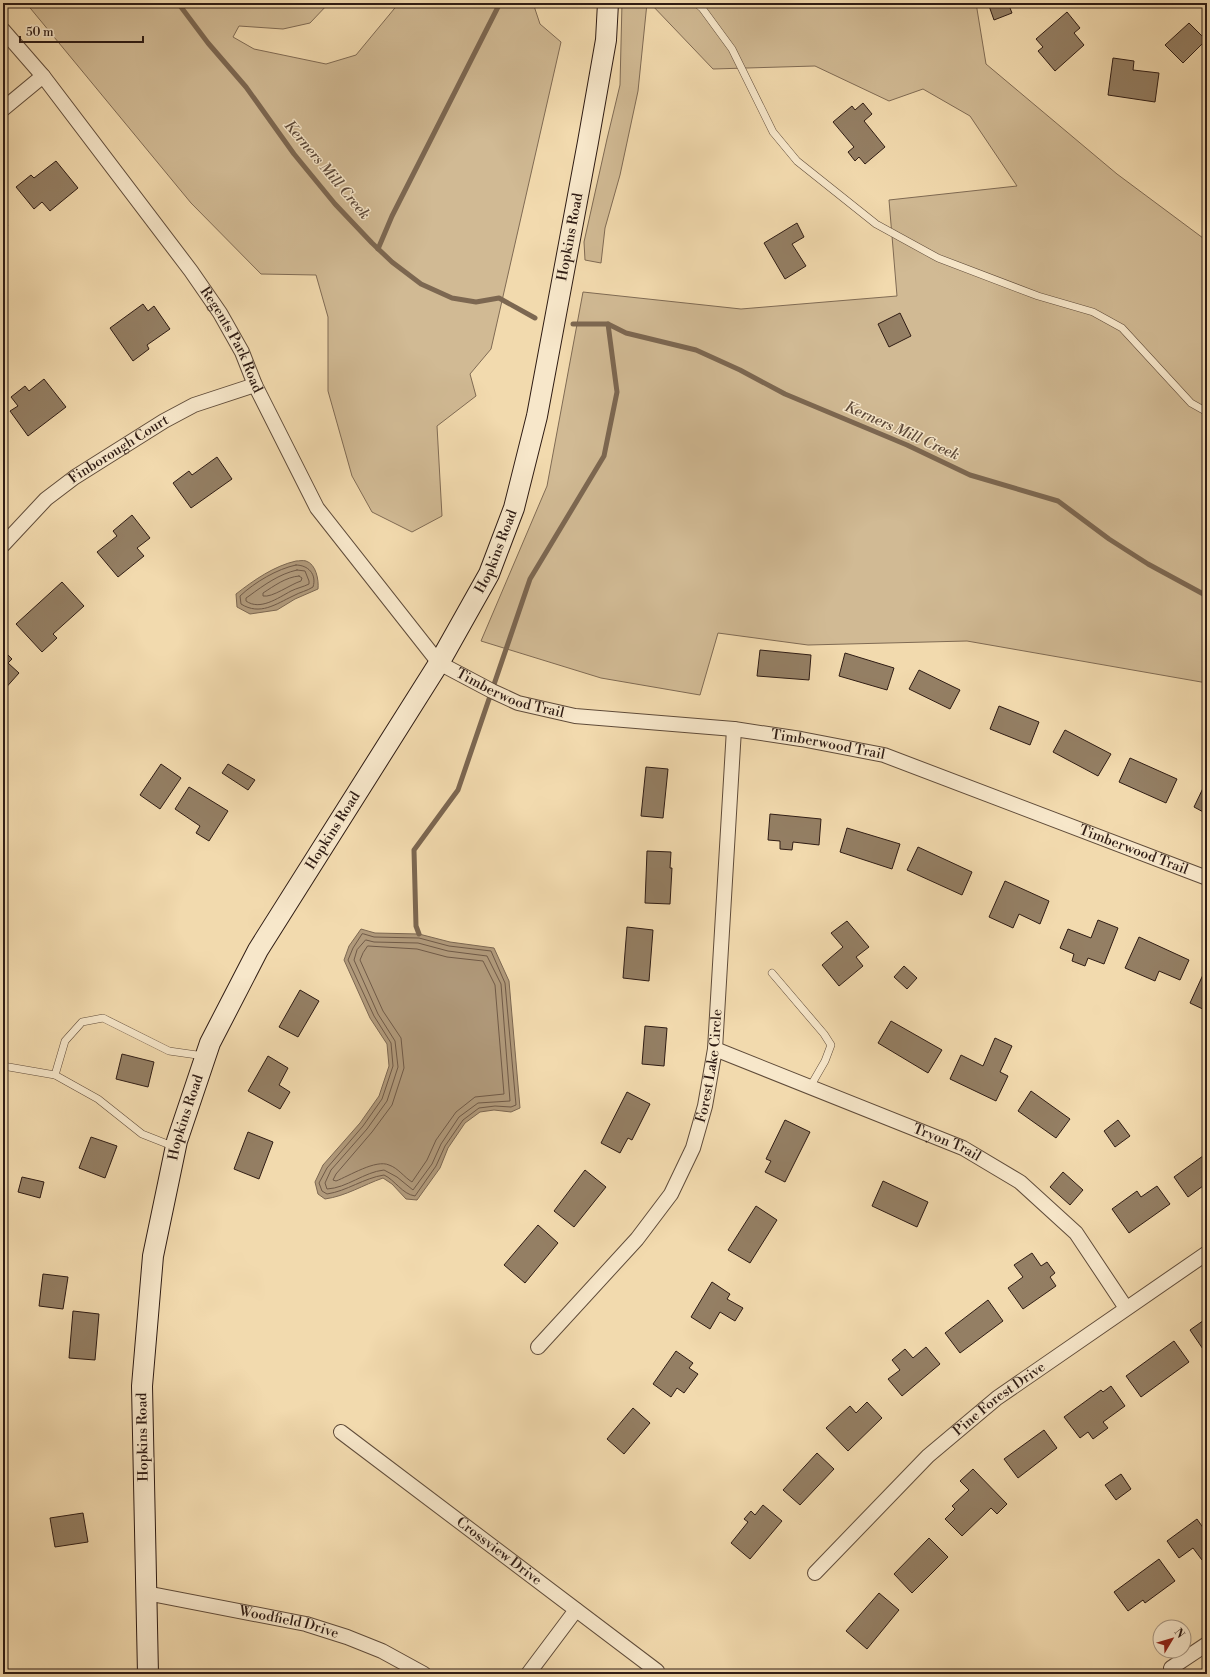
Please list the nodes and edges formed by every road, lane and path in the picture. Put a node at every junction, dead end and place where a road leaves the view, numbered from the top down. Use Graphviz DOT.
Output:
graph roads {
  1 [pos="608,3"];
  2 [pos="696,3"];
  3 [pos="3,30"];
  4 [pos="43,76"];
  5 [pos="3,109"];
  6 [pos="255,385"];
  7 [pos="1207,412"];
  8 [pos="3,545"];
  9 [pos="439,663"];
  10 [pos="734,729"];
  11 [pos="1207,878"];
  12 [pos="772,973"];
  13 [pos="715,1049"];
  14 [pos="206,1056"];
  15 [pos="3,1066"];
  16 [pos="55,1075"];
  17 [pos="810,1087"];
  18 [pos="175,1147"];
  19 [pos="1207,1253"];
  20 [pos="1126,1308"];
  21 [pos="538,1347"];
  22 [pos="341,1432"];
  23 [pos="815,1573"];
  24 [pos="146,1593"];
  25 [pos="576,1610"];
  26 [pos="1207,1644"];
  27 [pos="1171,1668"];
  28 [pos="657,1671"];
  29 [pos="148,1674"];
  30 [pos="424,1674"];
  31 [pos="528,1674"];
  1 -- 9 [label="main road, Hopkins Road"];
  2 -- 7 [label="lane"];
  3 -- 4 [label="street, Regents Park Road"];
  4 -- 5 [label="street"];
  4 -- 6 [label="street, Regents Park Road"];
  6 -- 8 [label="street, Finborough Court"];
  6 -- 9 [label="street, Regents Park Road"];
  9 -- 10 [label="street, Timberwood Trail"];
  9 -- 14 [label="main road, Hopkins Road"];
  10 -- 11 [label="street, Timberwood Trail"];
  10 -- 13 [label="street, Forest Lake Circle"];
  12 -- 17 [label="lane"];
  13 -- 17 [label="street, Tryon Trail"];
  13 -- 21 [label="street, Forest Lake Circle"];
  14 -- 16 [label="lane"];
  14 -- 18 [label="main road, Hopkins Road"];
  15 -- 16 [label="lane"];
  16 -- 18 [label="lane"];
  17 -- 20 [label="street, Tryon Trail"];
  18 -- 24 [label="main road, Hopkins Road"];
  19 -- 20 [label="street, Pine Forest Drive"];
  20 -- 23 [label="street, Pine Forest Drive"];
  22 -- 25 [label="street, Crossview Drive"];
  24 -- 29 [label="main road, Hopkins Road"];
  24 -- 30 [label="street, Woodfield Drive"];
  25 -- 28 [label="street, Crossview Drive"];
  25 -- 31 [label="street"];
  26 -- 27 [label="street"];
}
